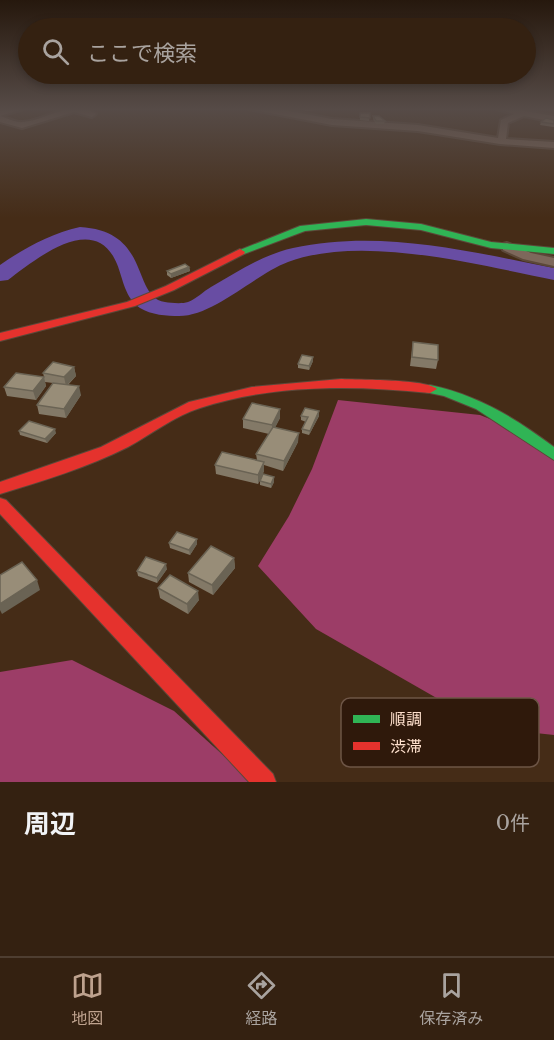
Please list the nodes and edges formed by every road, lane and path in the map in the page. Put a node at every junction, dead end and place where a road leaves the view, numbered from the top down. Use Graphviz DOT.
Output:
graph roads {
  1 [pos="507,247"];
  2 [pos="554,251"];
  3 [pos="554,262"];
  4 [pos="0,337"];
  5 [pos="554,455"];
  6 [pos="0,488"];
  7 [pos="0,504"];
  8 [pos="265,782"];
  1 -- 2 [label="street"];
  1 -- 3 [label="street"];
  1 -- 4 [label="street"];
  5 -- 6 [label="street"];
  7 -- 8 [label="street"];
}
